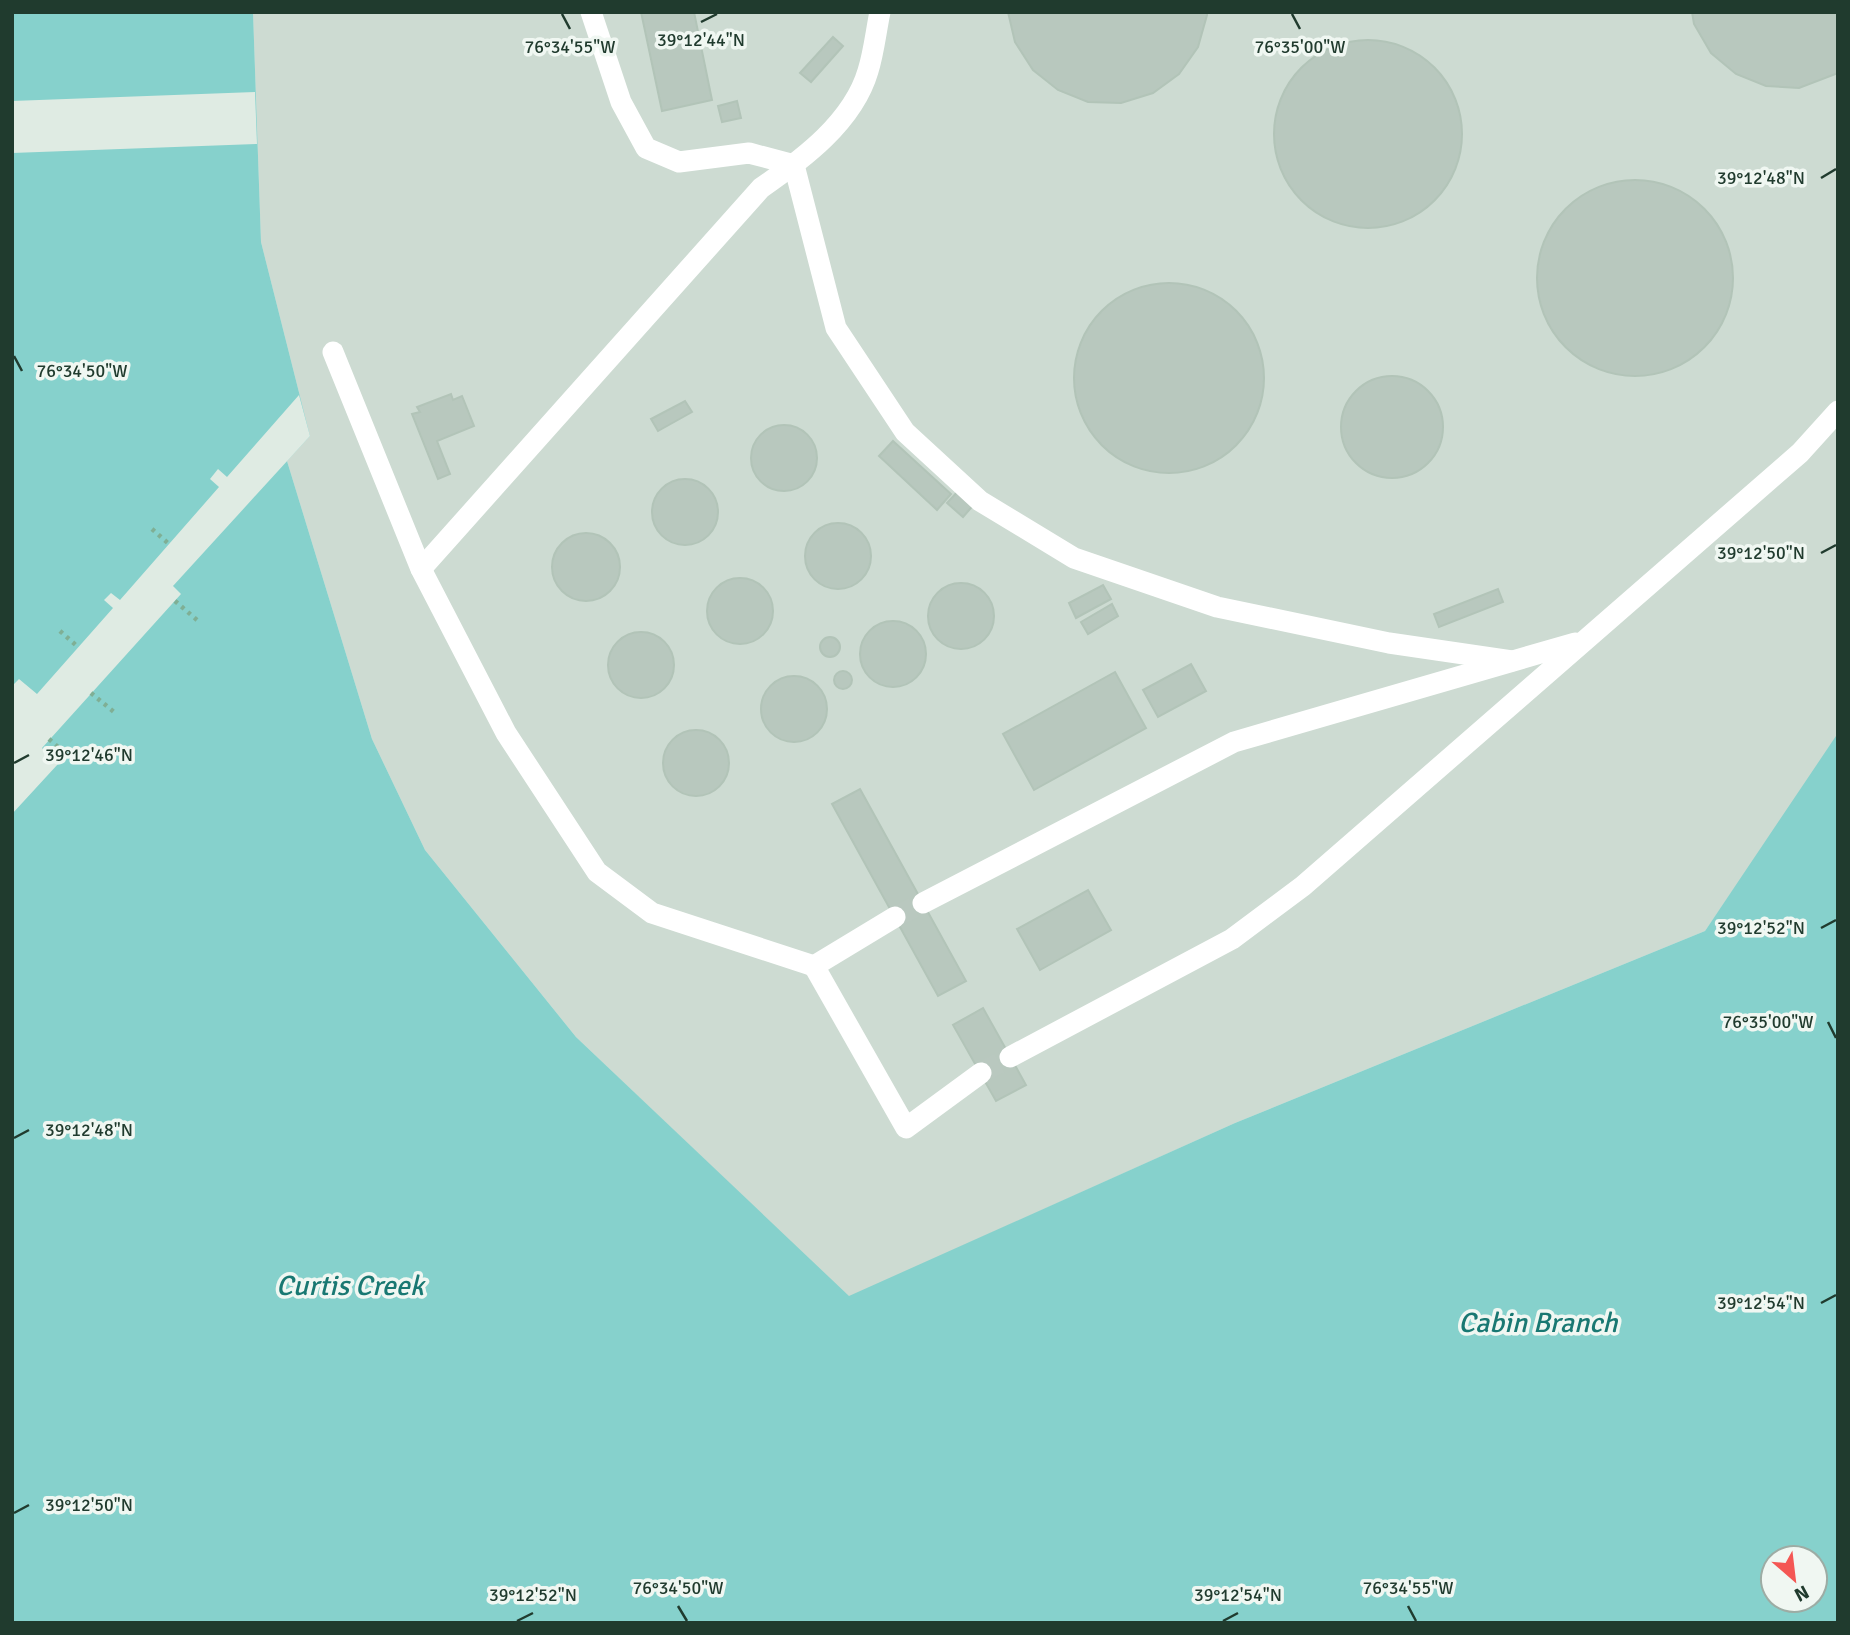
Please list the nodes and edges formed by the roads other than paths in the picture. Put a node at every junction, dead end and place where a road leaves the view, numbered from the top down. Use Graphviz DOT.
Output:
graph roads {
  1 [pos="591,12"];
  2 [pos="880,12"];
  3 [pos="794,165"];
  4 [pos="333,352"];
  5 [pos="1838,411"];
  6 [pos="421,569"];
  7 [pos="1582,641"];
  8 [pos="1512,661"];
  9 [pos="923,902"];
  10 [pos="895,917"];
  11 [pos="814,966"];
  12 [pos="1010,1057"];
  13 [pos="981,1073"];
  1 -- 3 [label="lane"];
  2 -- 3 [label="lane"];
  3 -- 6 [label="lane"];
  3 -- 8 [label="lane"];
  4 -- 6 [label="lane"];
  5 -- 7 [label="lane"];
  6 -- 11 [label="lane"];
  7 -- 8 [label="lane"];
  7 -- 12 [label="lane"];
  8 -- 9 [label="lane"];
  10 -- 11 [label="lane"];
  11 -- 13 [label="lane"];
}
